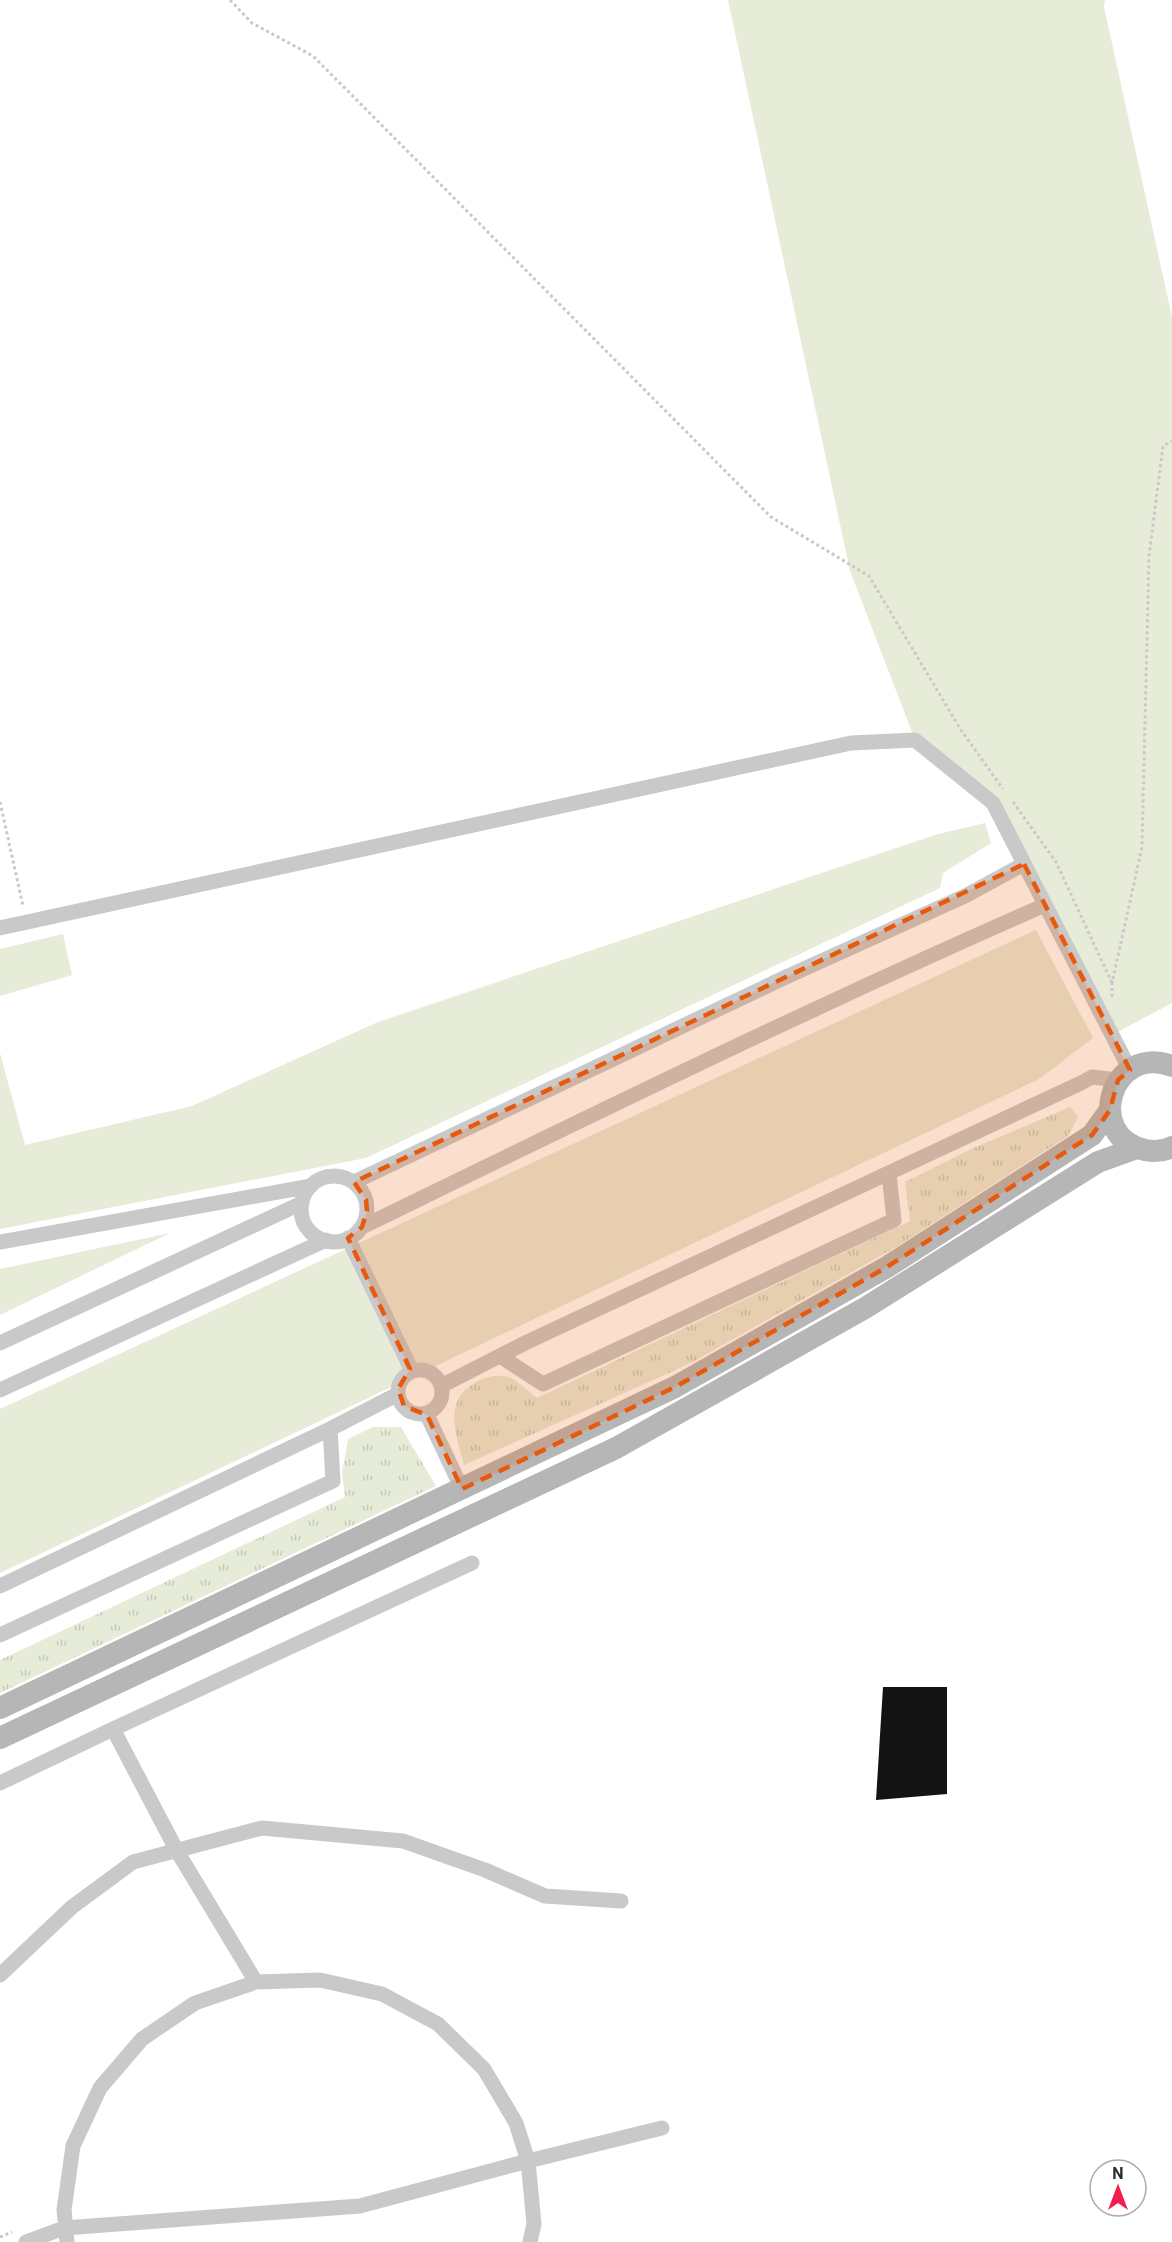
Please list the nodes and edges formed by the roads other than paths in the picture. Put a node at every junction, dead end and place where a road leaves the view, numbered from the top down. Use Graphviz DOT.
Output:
graph roads {
  1 [pos="1024,864"];
  2 [pos="1045,905"];
  3 [pos="0,928"];
  4 [pos="1172,1066"];
  5 [pos="1124,1075"];
  6 [pos="1110,1110"];
  7 [pos="1172,1147"];
  8 [pos="1137,1148"];
  9 [pos="889,1174"];
  10 [pos="354,1182"];
  11 [pos="311,1186"];
  12 [pos="302,1203"];
  13 [pos="362,1227"];
  14 [pos="348,1238"];
  15 [pos="326,1240"];
  16 [pos="0,1242"];
  17 [pos="0,1343"];
  18 [pos="500,1356"];
  19 [pos="412,1371"];
  20 [pos="441,1386"];
  21 [pos="0,1390"];
  22 [pos="398,1394"];
  23 [pos="426,1413"];
  24 [pos="330,1429"];
  25 [pos="462,1489"];
  26 [pos="472,1563"];
  27 [pos="0,1586"];
  28 [pos="0,1635"];
  29 [pos="0,1708"];
  30 [pos="113,1729"];
  31 [pos="0,1738"];
  32 [pos="0,1783"];
  33 [pos="177,1851"];
  34 [pos="621,1901"];
  35 [pos="0,1975"];
  36 [pos="256,1982"];
  37 [pos="662,2128"];
  38 [pos="528,2161"];
  39 [pos="24,2235"];
  40 [pos="65,2235"];
  41 [pos="530,2242"];
  1 -- 2 [label="street"];
  1 -- 3 [label="street"];
  1 -- 10 [label="street"];
  2 -- 5 [label="street"];
  2 -- 13 [label="street"];
  4 -- 5 [label="street"];
  5 -- 6 [label="street"];
  5 -- 9 [label="street"];
  6 -- 8 [label="street"];
  6 -- 25 [label="street"];
  7 -- 8 [label="street"];
  8 -- 31 [label="street"];
  9 -- 18 [label="street"];
  9 -- 18 [label="street"];
  10 -- 11 [label="street"];
  10 -- 13 [label="street"];
  11 -- 12 [label="street"];
  11 -- 16 [label="street"];
  12 -- 15 [label="street"];
  12 -- 17 [label="street"];
  13 -- 14 [label="street"];
  14 -- 15 [label="street"];
  14 -- 19 [label="street"];
  15 -- 21 [label="street"];
  18 -- 20 [label="street"];
  19 -- 20 [label="street"];
  19 -- 22 [label="street"];
  20 -- 23 [label="street"];
  22 -- 23 [label="street"];
  22 -- 24 [label="street"];
  23 -- 25 [label="street"];
  24 -- 27 [label="street"];
  24 -- 28 [label="street"];
  25 -- 29 [label="street"];
  26 -- 30 [label="street"];
  30 -- 32 [label="street"];
  30 -- 33 [label="street"];
  33 -- 34 [label="street"];
  33 -- 35 [label="street"];
  33 -- 36 [label="street"];
  36 -- 38 [label="street"];
  36 -- 40 [label="street"];
  37 -- 38 [label="street"];
  38 -- 40 [label="street"];
  38 -- 41 [label="street"];
  39 -- 40 [label="street"];
}
